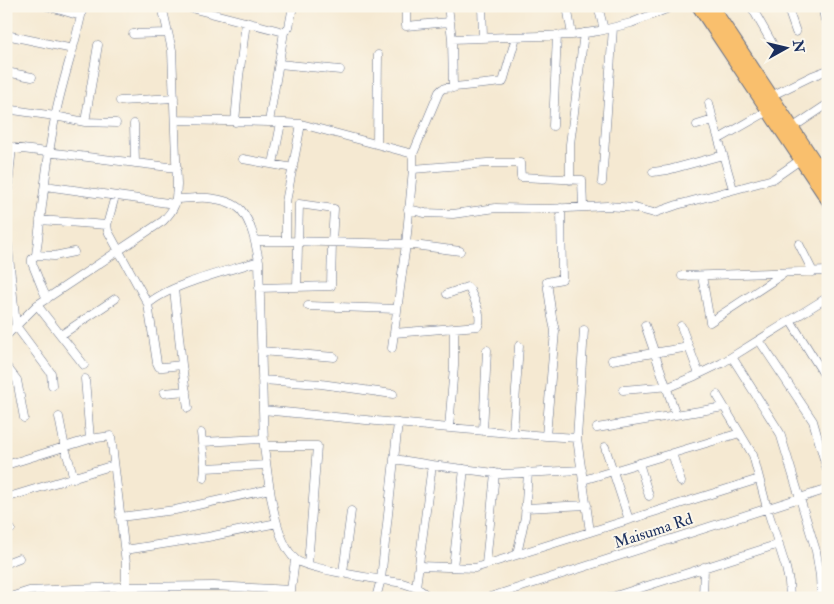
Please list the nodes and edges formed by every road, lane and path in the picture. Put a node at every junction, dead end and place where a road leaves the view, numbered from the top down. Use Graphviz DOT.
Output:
graph roads {
  1 [pos="47,6"];
  2 [pos="83,6"];
  3 [pos="162,6"];
  4 [pos="183,6"];
  5 [pos="293,6"];
  6 [pos="406,6"];
  7 [pos="448,6"];
  8 [pos="482,6"];
  9 [pos="567,6"];
  10 [pos="598,6"];
  11 [pos="674,6"];
  12 [pos="698,6"];
  13 [pos="712,6"];
  14 [pos="751,6"];
  15 [pos="787,6"];
  16 [pos="822,6"];
  17 [pos="82,16"];
  18 [pos="828,19"];
  19 [pos="246,22"];
  20 [pos="449,22"];
  21 [pos="613,28"];
  22 [pos="604,30"];
  23 [pos="284,32"];
  24 [pos="796,32"];
  25 [pos="168,33"];
  26 [pos="584,33"];
  27 [pos="133,34"];
  28 [pos="6,35"];
  29 [pos="572,35"];
  30 [pos="557,36"];
  31 [pos="483,37"];
  32 [pos="516,38"];
  33 [pos="452,39"];
  34 [pos="772,43"];
  35 [pos="98,45"];
  36 [pos="73,49"];
  37 [pos="378,55"];
  38 [pos="278,64"];
  39 [pos="340,70"];
  40 [pos="828,70"];
  41 [pos="6,72"];
  42 [pos="32,77"];
  43 [pos="453,88"];
  44 [pos="771,96"];
  45 [pos="174,98"];
  46 [pos="120,101"];
  47 [pos="709,103"];
  48 [pos="828,104"];
  49 [pos="6,109"];
  50 [pos="768,111"];
  51 [pos="55,116"];
  52 [pos="175,120"];
  53 [pos="713,120"];
  54 [pos="85,122"];
  55 [pos="235,122"];
  56 [pos="269,122"];
  57 [pos="116,123"];
  58 [pos="281,123"];
  59 [pos="134,124"];
  60 [pos="301,124"];
  61 [pos="697,125"];
  62 [pos="553,126"];
  63 [pos="792,128"];
  64 [pos="719,139"];
  65 [pos="377,144"];
  66 [pos="9,147"];
  67 [pos="49,152"];
  68 [pos="413,154"];
  69 [pos="723,155"];
  70 [pos="243,159"];
  71 [pos="800,160"];
  72 [pos="134,163"];
  73 [pos="273,164"];
  74 [pos="177,168"];
  75 [pos="293,168"];
  76 [pos="413,169"];
  77 [pos="653,172"];
  78 [pos="570,180"];
  79 [pos="828,181"];
  80 [pos="602,182"];
  81 [pos="45,186"];
  82 [pos="733,190"];
  83 [pos="115,196"];
  84 [pos="176,201"];
  85 [pos="828,202"];
  86 [pos="6,206"];
  87 [pos="583,207"];
  88 [pos="561,208"];
  89 [pos="408,209"];
  90 [pos="40,220"];
  91 [pos="107,225"];
  92 [pos="6,227"];
  93 [pos="7,234"];
  94 [pos="255,241"];
  95 [pos="286,241"];
  96 [pos="297,241"];
  97 [pos="332,242"];
  98 [pos="406,244"];
  99 [pos="799,244"];
  100 [pos="118,251"];
  101 [pos="460,251"];
  102 [pos="74,252"];
  103 [pos="36,255"];
  104 [pos="8,260"];
  105 [pos="259,261"];
  106 [pos="828,271"];
  107 [pos="814,272"];
  108 [pos="785,273"];
  109 [pos="682,276"];
  110 [pos="702,276"];
  111 [pos="9,287"];
  112 [pos="297,287"];
  113 [pos="259,288"];
  114 [pos="174,289"];
  115 [pos="448,294"];
  116 [pos="828,297"];
  117 [pos="47,299"];
  118 [pos="115,299"];
  119 [pos="148,304"];
  120 [pos="37,305"];
  121 [pos="308,306"];
  122 [pos="397,309"];
  123 [pos="790,320"];
  124 [pos="646,325"];
  125 [pos="16,326"];
  126 [pos="681,326"];
  127 [pos="454,328"];
  128 [pos="584,330"];
  129 [pos="394,333"];
  130 [pos="61,335"];
  131 [pos="6,336"];
  132 [pos="759,340"];
  133 [pos="519,346"];
  134 [pos="689,347"];
  135 [pos="392,348"];
  136 [pos="487,350"];
  137 [pos="261,351"];
  138 [pos="654,353"];
  139 [pos="732,356"];
  140 [pos="334,357"];
  141 [pos="612,360"];
  142 [pos="182,365"];
  143 [pos="6,366"];
  144 [pos="84,366"];
  145 [pos="699,374"];
  146 [pos="85,379"];
  147 [pos="262,380"];
  148 [pos="828,381"];
  149 [pos="52,385"];
  150 [pos="667,386"];
  151 [pos="623,390"];
  152 [pos="186,391"];
  153 [pos="164,393"];
  154 [pos="393,394"];
  155 [pos="717,395"];
  156 [pos="724,407"];
  157 [pos="188,408"];
  158 [pos="263,410"];
  159 [pos="676,415"];
  160 [pos="59,417"];
  161 [pos="24,418"];
  162 [pos="398,423"];
  163 [pos="449,428"];
  164 [pos="597,428"];
  165 [pos="483,431"];
  166 [pos="740,432"];
  167 [pos="201,433"];
  168 [pos="513,433"];
  169 [pos="546,436"];
  170 [pos="577,438"];
  171 [pos="90,439"];
  172 [pos="202,442"];
  173 [pos="264,443"];
  174 [pos="605,446"];
  175 [pos="65,448"];
  176 [pos="672,453"];
  177 [pos="394,459"];
  178 [pos="639,463"];
  179 [pos="6,465"];
  180 [pos="114,465"];
  181 [pos="266,465"];
  182 [pos="432,465"];
  183 [pos="205,468"];
  184 [pos="464,469"];
  185 [pos="582,470"];
  186 [pos="613,471"];
  187 [pos="528,472"];
  188 [pos="828,472"];
  189 [pos="495,473"];
  190 [pos="74,478"];
  191 [pos="204,478"];
  192 [pos="583,480"];
  193 [pos="760,480"];
  194 [pos="681,482"];
  195 [pos="270,489"];
  196 [pos="828,489"];
  197 [pos="12,496"];
  198 [pos="649,496"];
  199 [pos="799,498"];
  200 [pos="587,505"];
  201 [pos="525,508"];
  202 [pos="767,508"];
  203 [pos="350,511"];
  204 [pos="120,517"];
  205 [pos="629,520"];
  206 [pos="277,523"];
  207 [pos="590,532"];
  208 [pos="779,544"];
  209 [pos="124,550"];
  210 [pos="517,554"];
  211 [pos="19,558"];
  212 [pos="295,560"];
  213 [pos="6,563"];
  214 [pos="486,564"];
  215 [pos="308,565"];
  216 [pos="419,566"];
  217 [pos="453,567"];
  218 [pos="704,567"];
  219 [pos="343,572"];
  220 [pos="381,579"];
  221 [pos="123,587"];
  222 [pos="416,587"];
  223 [pos="290,594"];
  224 [pos="8,598"];
  225 [pos="120,598"];
  226 [pos="376,598"];
  227 [pos="429,598"];
  228 [pos="487,598"];
  229 [pos="609,598"];
  230 [pos="703,598"];
  231 [pos="790,598"];
  232 [pos="820,598"];
  1 -- 17 [label="street"];
  2 -- 17 [label="street"];
  3 -- 25 [label="street"];
  4 -- 19 [label="street"];
  5 -- 23 [label="street"];
  6 -- 20 [label="street"];
  7 -- 20 [label="street"];
  8 -- 31 [label="street"];
  9 -- 29 [label="street"];
  10 -- 22 [label="street"];
  11 -- 21 [label="street"];
  12 -- 50 [label="main road"];
  13 -- 44 [label="main road"];
  14 -- 34 [label="street"];
  15 -- 24 [label="street"];
  16 -- 18 [label="street"];
  17 -- 36 [label="street"];
  19 -- 23 [label="street"];
  19 -- 55 [label="street"];
  20 -- 33 [label="street"];
  21 -- 22 [label="street"];
  21 -- 80 [label="street"];
  22 -- 26 [label="street"];
  23 -- 38 [label="street"];
  25 -- 27 [label="street"];
  25 -- 45 [label="street"];
  26 -- 29 [label="street"];
  26 -- 78 [label="street"];
  28 -- 36 [label="street"];
  29 -- 30 [label="street"];
  30 -- 32 [label="street"];
  30 -- 62 [label="street"];
  31 -- 32 [label="street"];
  31 -- 33 [label="street"];
  32 -- 43 [label="street"];
  33 -- 43 [label="street"];
  35 -- 54 [label="street"];
  36 -- 51 [label="street"];
  37 -- 65 [label="street"];
  38 -- 39 [label="street"];
  38 -- 56 [label="street"];
  40 -- 44 [label="street"];
  41 -- 42 [label="street"];
  43 -- 68 [label="street"];
  44 -- 63 [label="main road"];
  45 -- 46 [label="street"];
  45 -- 52 [label="street"];
  47 -- 53 [label="street"];
  48 -- 63 [label="street"];
  49 -- 51 [label="street"];
  50 -- 64 [label="street"];
  50 -- 71 [label="main road"];
  51 -- 54 [label="street"];
  51 -- 67 [label="street"];
  52 -- 55 [label="street"];
  52 -- 74 [label="street"];
  53 -- 61 [label="street"];
  53 -- 64 [label="street"];
  54 -- 57 [label="street"];
  55 -- 56 [label="street"];
  56 -- 58 [label="street"];
  58 -- 60 [label="street"];
  58 -- 73 [label="street"];
  59 -- 72 [label="street"];
  60 -- 65 [label="street"];
  60 -- 75 [label="street"];
  63 -- 79 [label="main road"];
  64 -- 69 [label="street"];
  65 -- 68 [label="street"];
  66 -- 67 [label="street"];
  66 -- 86 [label="street"];
  67 -- 72 [label="street"];
  67 -- 81 [label="street"];
  68 -- 76 [label="street"];
  69 -- 77 [label="street"];
  69 -- 82 [label="street"];
  70 -- 73 [label="street"];
  71 -- 82 [label="street"];
  71 -- 85 [label="main road"];
  72 -- 74 [label="street"];
  73 -- 75 [label="street"];
  74 -- 84 [label="street"];
  75 -- 95 [label="street"];
  76 -- 78 [label="street"];
  76 -- 89 [label="street"];
  78 -- 87 [label="street"];
  81 -- 83 [label="street"];
  81 -- 90 [label="street"];
  82 -- 87 [label="street"];
  83 -- 84 [label="street"];
  83 -- 91 [label="street"];
  84 -- 94 [label="street"];
  84 -- 100 [label="street"];
  87 -- 88 [label="street"];
  88 -- 89 [label="street"];
  88 -- 169 [label="street"];
  89 -- 98 [label="street"];
  90 -- 91 [label="street"];
  90 -- 103 [label="street"];
  91 -- 100 [label="street"];
  92 -- 93 [label="street"];
  93 -- 104 [label="street"];
  94 -- 95 [label="street"];
  94 -- 105 [label="street"];
  95 -- 96 [label="street"];
  96 -- 97 [label="street"];
  96 -- 97 [label="street"];
  96 -- 112 [label="street"];
  97 -- 98 [label="street"];
  97 -- 112 [label="street"];
  98 -- 101 [label="street"];
  98 -- 122 [label="street"];
  99 -- 107 [label="street"];
  100 -- 117 [label="street"];
  100 -- 119 [label="street"];
  102 -- 103 [label="street"];
  103 -- 117 [label="street"];
  104 -- 111 [label="street"];
  105 -- 113 [label="street"];
  105 -- 114 [label="street"];
  106 -- 107 [label="street"];
  107 -- 108 [label="street"];
  108 -- 110 [label="street"];
  108 -- 110 [label="street"];
  109 -- 110 [label="street"];
  111 -- 125 [label="street"];
  112 -- 113 [label="street"];
  113 -- 137 [label="street"];
  114 -- 119 [label="street"];
  114 -- 142 [label="street"];
  115 -- 127 [label="street"];
  116 -- 123 [label="street"];
  117 -- 120 [label="street"];
  118 -- 130 [label="street"];
  119 -- 142 [label="street"];
  120 -- 125 [label="street"];
  120 -- 130 [label="street"];
  121 -- 122 [label="street"];
  122 -- 129 [label="street"];
  123 -- 132 [label="street"];
  123 -- 148 [label="street"];
  124 -- 138 [label="street"];
  125 -- 131 [label="street"];
  125 -- 149 [label="street"];
  126 -- 134 [label="street"];
  127 -- 129 [label="street"];
  127 -- 163 [label="street"];
  128 -- 170 [label="street"];
  129 -- 135 [label="street"];
  130 -- 144 [label="street"];
  132 -- 139 [label="street"];
  132 -- 188 [label="street"];
  133 -- 168 [label="street"];
  134 -- 138 [label="street"];
  134 -- 145 [label="street"];
  136 -- 165 [label="street"];
  137 -- 140 [label="street"];
  137 -- 147 [label="street"];
  138 -- 141 [label="street"];
  138 -- 150 [label="street"];
  139 -- 145 [label="street"];
  139 -- 199 [label="street"];
  142 -- 152 [label="street"];
  143 -- 161 [label="street"];
  145 -- 150 [label="street"];
  146 -- 171 [label="street"];
  147 -- 154 [label="street"];
  147 -- 158 [label="street"];
  150 -- 151 [label="street"];
  150 -- 159 [label="street"];
  152 -- 153 [label="street"];
  152 -- 157 [label="street"];
  155 -- 156 [label="street"];
  156 -- 159 [label="street"];
  156 -- 166 [label="street"];
  158 -- 162 [label="street"];
  158 -- 173 [label="street"];
  159 -- 164 [label="street"];
  160 -- 175 [label="street"];
  162 -- 163 [label="street"];
  162 -- 177 [label="street"];
  163 -- 165 [label="street"];
  165 -- 168 [label="street"];
  166 -- 176 [label="street"];
  166 -- 193 [label="street"];
  167 -- 172 [label="street"];
  168 -- 169 [label="street"];
  169 -- 170 [label="street"];
  170 -- 185 [label="street"];
  171 -- 175 [label="street"];
  171 -- 180 [label="street"];
  172 -- 173 [label="street"];
  172 -- 183 [label="street"];
  173 -- 181 [label="street"];
  173 -- 215 [label="street"];
  174 -- 186 [label="street"];
  175 -- 179 [label="street"];
  175 -- 190 [label="street"];
  176 -- 178 [label="street"];
  176 -- 194 [label="street"];
  177 -- 182 [label="street"];
  177 -- 220 [label="street"];
  178 -- 186 [label="street"];
  178 -- 198 [label="street"];
  180 -- 190 [label="street"];
  180 -- 204 [label="street"];
  181 -- 183 [label="street"];
  181 -- 195 [label="street"];
  182 -- 184 [label="street"];
  182 -- 216 [label="street"];
  183 -- 191 [label="street"];
  184 -- 189 [label="street"];
  184 -- 217 [label="street"];
  185 -- 187 [label="street"];
  185 -- 192 [label="street"];
  186 -- 192 [label="street"];
  186 -- 205 [label="street"];
  187 -- 189 [label="street"];
  187 -- 201 [label="street"];
  189 -- 214 [label="street"];
  190 -- 197 [label="street"];
  192 -- 200 [label="street"];
  193 -- 202 [label="street"];
  193 -- 205 [label="street"];
  195 -- 204 [label="street"];
  195 -- 206 [label="street"];
  196 -- 199 [label="street, Maisuma Rd"];
  199 -- 202 [label="street, Maisuma Rd"];
  199 -- 232 [label="street"];
  200 -- 201 [label="street"];
  200 -- 207 [label="street"];
  201 -- 210 [label="street"];
  202 -- 208 [label="street"];
  202 -- 228 [label="street, Maisuma Rd"];
  203 -- 219 [label="street"];
  204 -- 209 [label="street"];
  205 -- 207 [label="street"];
  206 -- 209 [label="street"];
  206 -- 212 [label="street"];
  207 -- 210 [label="street"];
  208 -- 218 [label="street"];
  208 -- 231 [label="street"];
  209 -- 221 [label="street"];
  210 -- 214 [label="street"];
  211 -- 213 [label="street"];
  212 -- 215 [label="street"];
  212 -- 223 [label="street"];
  214 -- 217 [label="street"];
  215 -- 219 [label="street"];
  216 -- 217 [label="street"];
  216 -- 222 [label="street"];
  218 -- 229 [label="street"];
  218 -- 230 [label="street"];
  219 -- 220 [label="street"];
  220 -- 222 [label="street"];
  220 -- 226 [label="street"];
  221 -- 223 [label="street"];
  221 -- 224 [label="street"];
  221 -- 225 [label="street"];
  222 -- 227 [label="street"];
}
